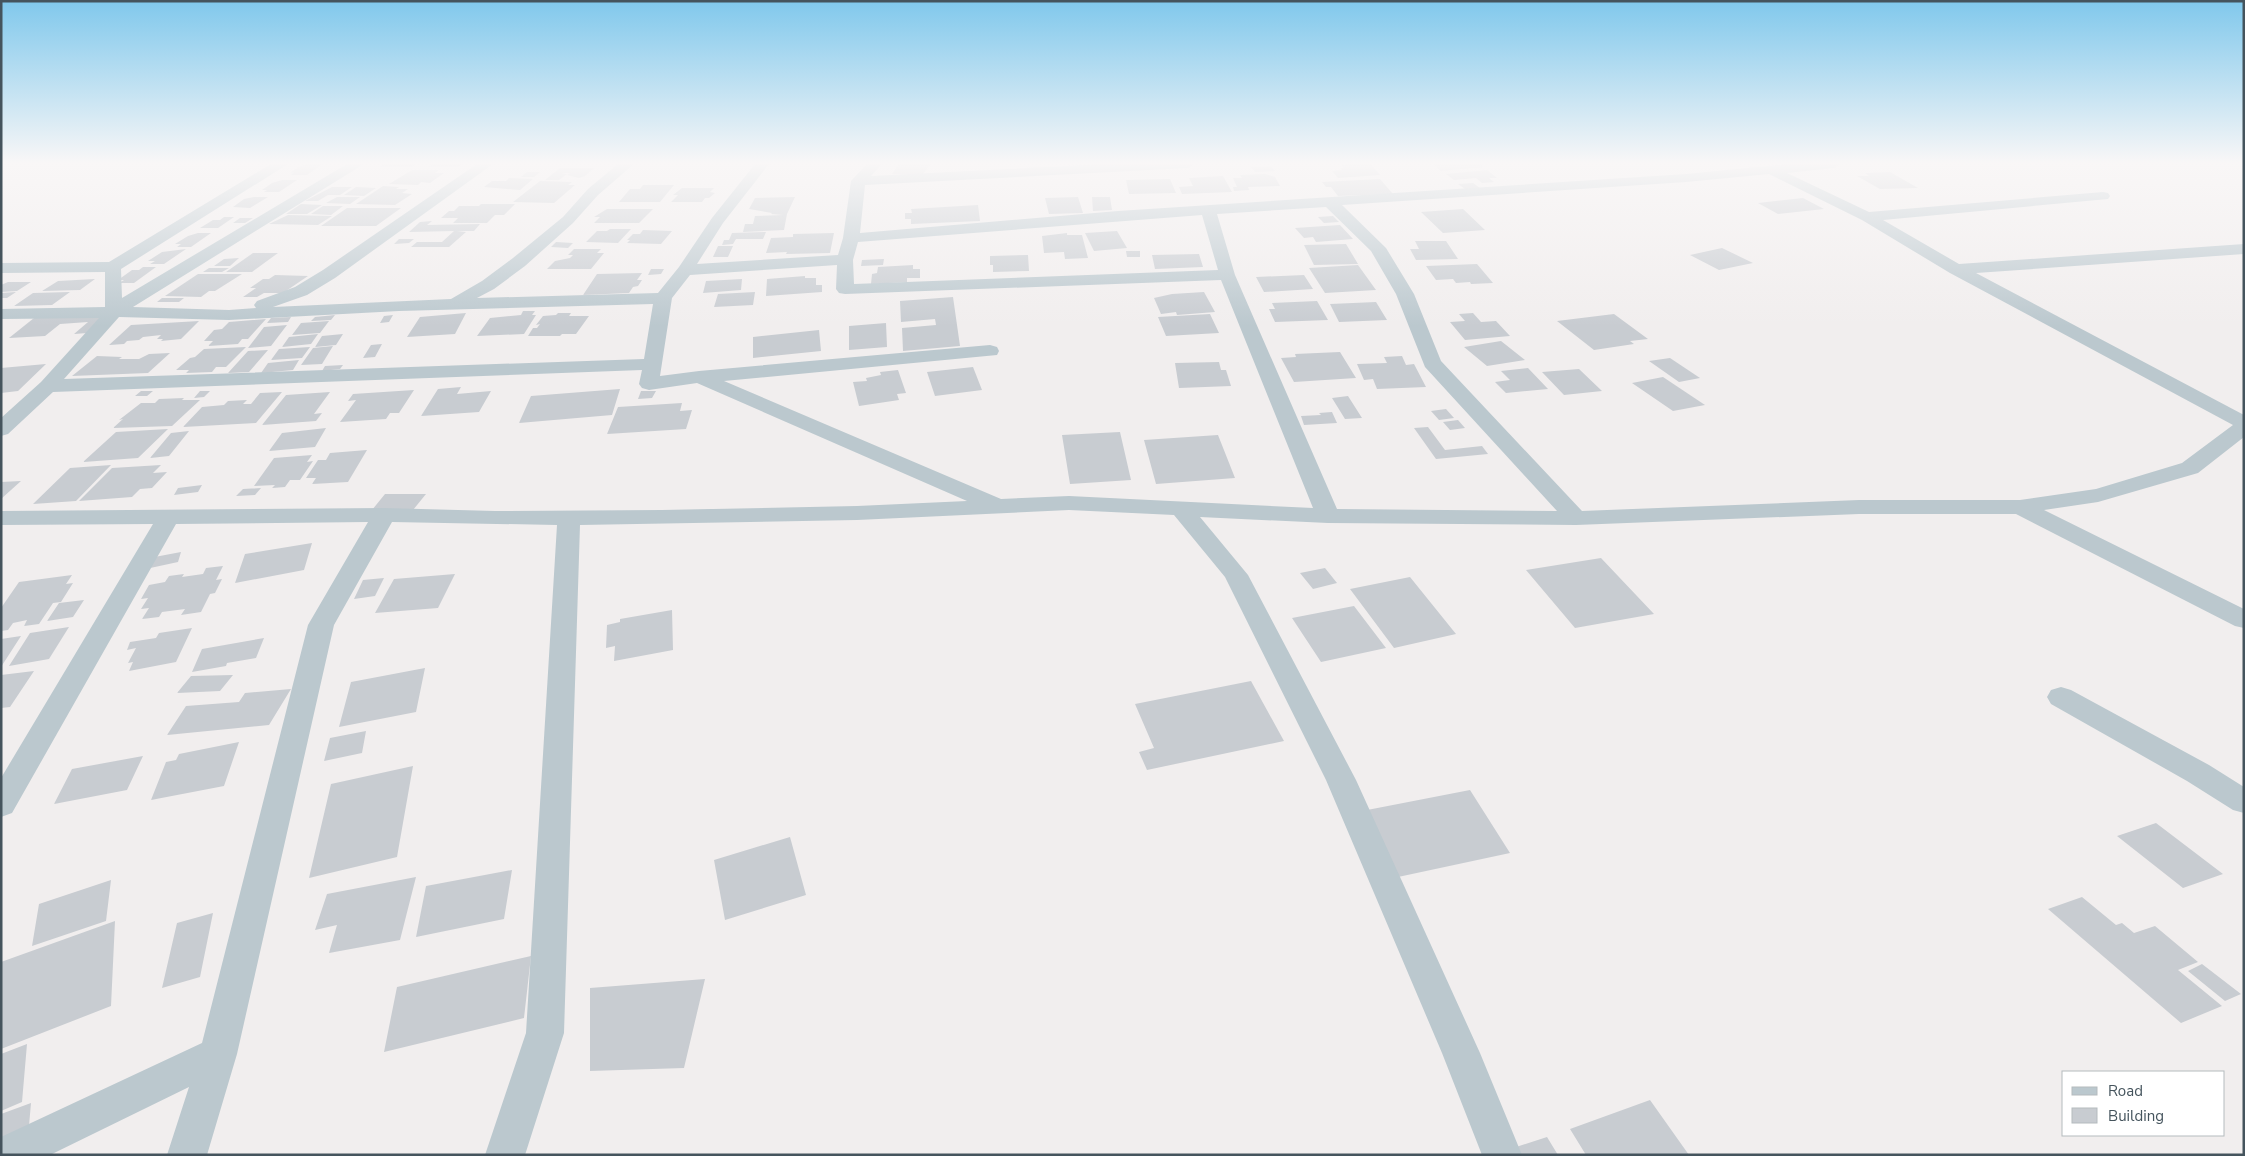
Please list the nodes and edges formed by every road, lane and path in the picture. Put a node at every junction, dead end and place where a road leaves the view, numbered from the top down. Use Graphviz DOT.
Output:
graph roads {
  1 [pos="193,218"];
  2 [pos="267,218"];
  3 [pos="408,218"];
  4 [pos="570,218"];
  5 [pos="719,218"];
  6 [pos="854,218"];
  7 [pos="1107,218"];
  8 [pos="1210,218"];
  9 [pos="1347,218"];
  10 [pos="1869,218"];
  11 [pos="851,238"];
  12 [pos="2244,249"];
  13 [pos="845,260"];
  14 [pos="113,267"];
  15 [pos="1,268"];
  16 [pos="1956,269"];
  17 [pos="685,270"];
  18 [pos="1227,275"];
  19 [pos="662,298"];
  20 [pos="454,305"];
  21 [pos="114,312"];
  22 [pos="1,314"];
  23 [pos="229,314"];
  24 [pos="990,351"];
  25 [pos="653,364"];
  26 [pos="699,377"];
  27 [pos="48,386"];
  28 [pos="2244,423"];
  29 [pos="2244,427"];
  30 [pos="1,430"];
  31 [pos="999,506"];
  32 [pos="2020,507"];
  33 [pos="1181,509"];
  34 [pos="384,515"];
  35 [pos="169,516"];
  36 [pos="1328,516"];
  37 [pos="1,518"];
  38 [pos="568,518"];
  39 [pos="1576,518"];
  40 [pos="2244,620"];
  41 [pos="2061,697"];
  42 [pos="2244,802"];
  43 [pos="1,805"];
  44 [pos="218,1054"];
  45 [pos="7,1155"];
  46 [pos="187,1155"];
  47 [pos="505,1155"];
  48 [pos="1502,1155"];
  1 -- 14 [label="street"];
  2 -- 21 [label="street"];
  3 -- 23 [label="street"];
  4 -- 20 [label="street"];
  5 -- 17 [label="street"];
  6 -- 11 [label="street"];
  7 -- 11 [label="street"];
  8 -- 18 [label="street"];
  9 -- 39 [label="street"];
  10 -- 16 [label="street"];
  11 -- 13 [label="street"];
  12 -- 16 [label="street"];
  13 -- 17 [label="street"];
  13 -- 18 [label="street"];
  14 -- 15 [label="street"];
  14 -- 21 [label="street"];
  16 -- 28 [label="street"];
  17 -- 19 [label="street"];
  18 -- 36 [label="street"];
  19 -- 20 [label="street"];
  19 -- 25 [label="street"];
  20 -- 23 [label="street"];
  21 -- 22 [label="street"];
  21 -- 23 [label="street"];
  21 -- 27 [label="street"];
  24 -- 26 [label="street"];
  25 -- 26 [label="street"];
  25 -- 27 [label="street"];
  26 -- 31 [label="street"];
  27 -- 30 [label="street"];
  29 -- 32 [label="street"];
  31 -- 33 [label="street"];
  31 -- 38 [label="street"];
  32 -- 39 [label="street"];
  32 -- 40 [label="street"];
  33 -- 36 [label="street"];
  33 -- 48 [label="street"];
  34 -- 35 [label="street"];
  34 -- 38 [label="street"];
  34 -- 44 [label="street"];
  35 -- 37 [label="street"];
  35 -- 43 [label="street"];
  36 -- 39 [label="street"];
  38 -- 47 [label="street"];
  41 -- 42 [label="street"];
  44 -- 45 [label="street"];
  44 -- 46 [label="street"];
}
